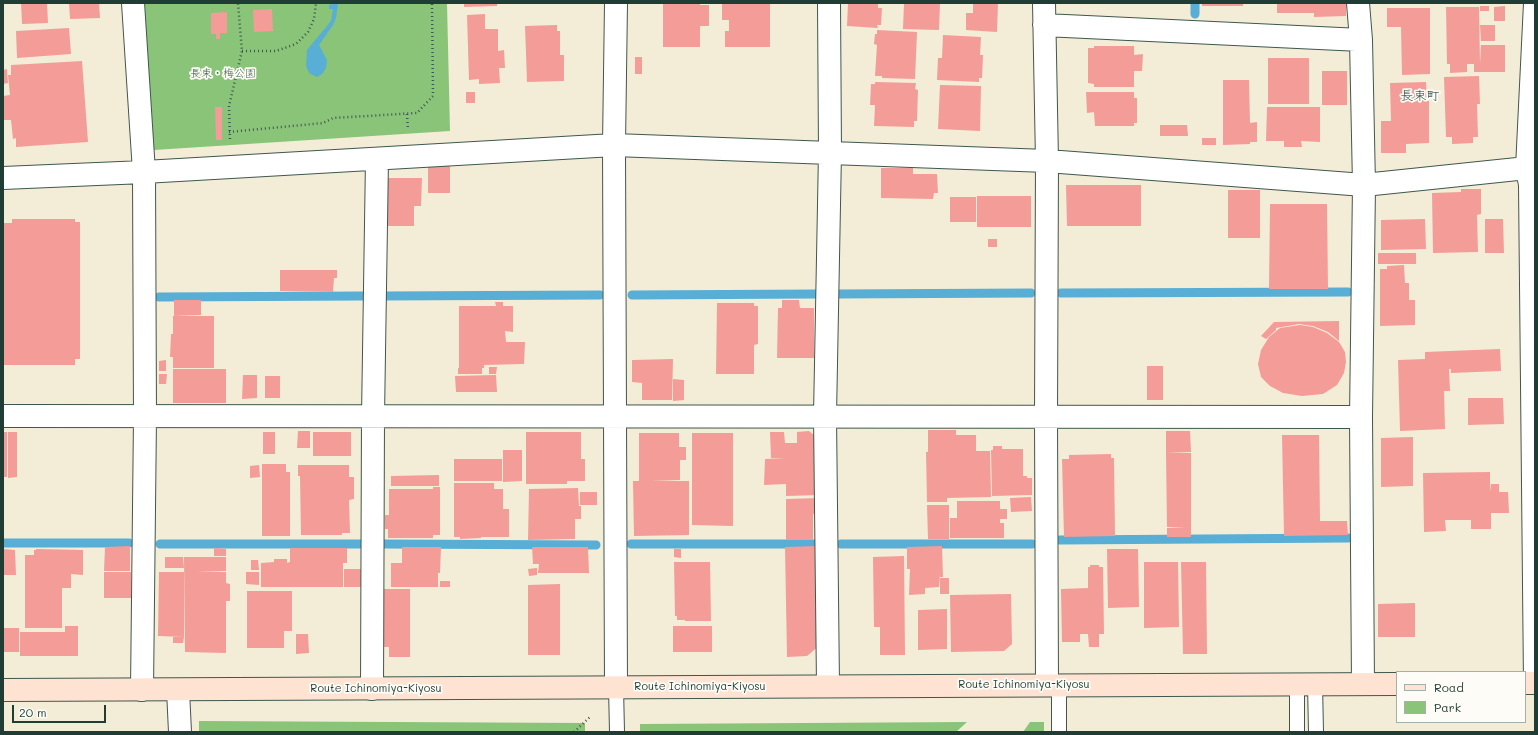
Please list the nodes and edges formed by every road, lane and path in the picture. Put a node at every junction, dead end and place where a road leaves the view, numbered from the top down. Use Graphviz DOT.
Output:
graph roads {
  1 [pos="133,3"];
  2 [pos="238,3"];
  3 [pos="316,3"];
  4 [pos="432,3"];
  5 [pos="616,3"];
  6 [pos="829,3"];
  7 [pos="1044,3"];
  8 [pos="1358,3"];
  9 [pos="1535,3"];
  10 [pos="1044,25"];
  11 [pos="1360,40"];
  12 [pos="242,51"];
  13 [pos="229,132"];
  14 [pos="614,145"];
  15 [pos="830,152"];
  16 [pos="377,159"];
  17 [pos="1047,161"];
  18 [pos="233,167"];
  19 [pos="144,172"];
  20 [pos="3,178"];
  21 [pos="1531,179"];
  22 [pos="1364,185"];
  23 [pos="3,416"];
  24 [pos="373,416"];
  25 [pos="825,416"];
  26 [pos="145,417"];
  27 [pos="615,417"];
  28 [pos="1046,417"];
  29 [pos="1361,417"];
  30 [pos="1535,683"];
  31 [pos="1306,684"];
  32 [pos="1363,684"];
  33 [pos="1396,684"];
  34 [pos="1053,685"];
  35 [pos="828,686"];
  36 [pos="616,688"];
  37 [pos="372,689"];
  38 [pos="3,690"];
  39 [pos="142,690"];
  40 [pos="178,690"];
  41 [pos="595,712"];
  42 [pos="180,732"];
  43 [pos="574,732"];
  44 [pos="617,732"];
  45 [pos="1059,732"];
  46 [pos="1297,732"];
  47 [pos="1316,732"];
  1 -- 19 [label="street"];
  2 -- 12 [label="path"];
  3 -- 12 [label="path"];
  4 -- 13 [label="path"];
  5 -- 14 [label="street"];
  6 -- 15 [label="street"];
  7 -- 10 [label="street"];
  8 -- 11 [label="street"];
  9 -- 21 [label="street"];
  10 -- 11 [label="street"];
  10 -- 17 [label="street"];
  11 -- 22 [label="street"];
  12 -- 13 [label="path"];
  13 -- 18 [label="path"];
  14 -- 15 [label="street"];
  14 -- 16 [label="street"];
  14 -- 27 [label="street"];
  15 -- 17 [label="street"];
  15 -- 25 [label="street"];
  16 -- 18 [label="street"];
  16 -- 24 [label="street"];
  17 -- 22 [label="street"];
  17 -- 28 [label="street"];
  18 -- 19 [label="street"];
  19 -- 20 [label="street"];
  19 -- 26 [label="street"];
  21 -- 22 [label="street"];
  21 -- 30 [label="street"];
  22 -- 29 [label="street"];
  23 -- 26 [label="street"];
  24 -- 26 [label="street"];
  24 -- 27 [label="street"];
  24 -- 37 [label="street"];
  25 -- 27 [label="street"];
  25 -- 28 [label="street"];
  25 -- 35 [label="street"];
  26 -- 39 [label="street"];
  27 -- 36 [label="street"];
  28 -- 29 [label="street"];
  28 -- 34 [label="street"];
  29 -- 32 [label="street"];
  31 -- 32 [label="main road, Route Ichinomiya-Kiyosu"];
  31 -- 34 [label="main road, Route Ichinomiya-Kiyosu"];
  31 -- 46 [label="lane"];
  31 -- 47 [label="lane"];
  32 -- 33 [label="main road, Route Ichinomiya-Kiyosu"];
  34 -- 35 [label="main road, Route Ichinomiya-Kiyosu"];
  34 -- 45 [label="lane"];
  35 -- 36 [label="main road, Route Ichinomiya-Kiyosu"];
  36 -- 37 [label="main road, Route Ichinomiya-Kiyosu"];
  36 -- 44 [label="lane"];
  37 -- 40 [label="main road, Route Ichinomiya-Kiyosu"];
  38 -- 39 [label="main road, Route Ichinomiya-Kiyosu"];
  39 -- 40 [label="main road, Route Ichinomiya-Kiyosu"];
  40 -- 42 [label="street"];
  41 -- 43 [label="path"];
}
